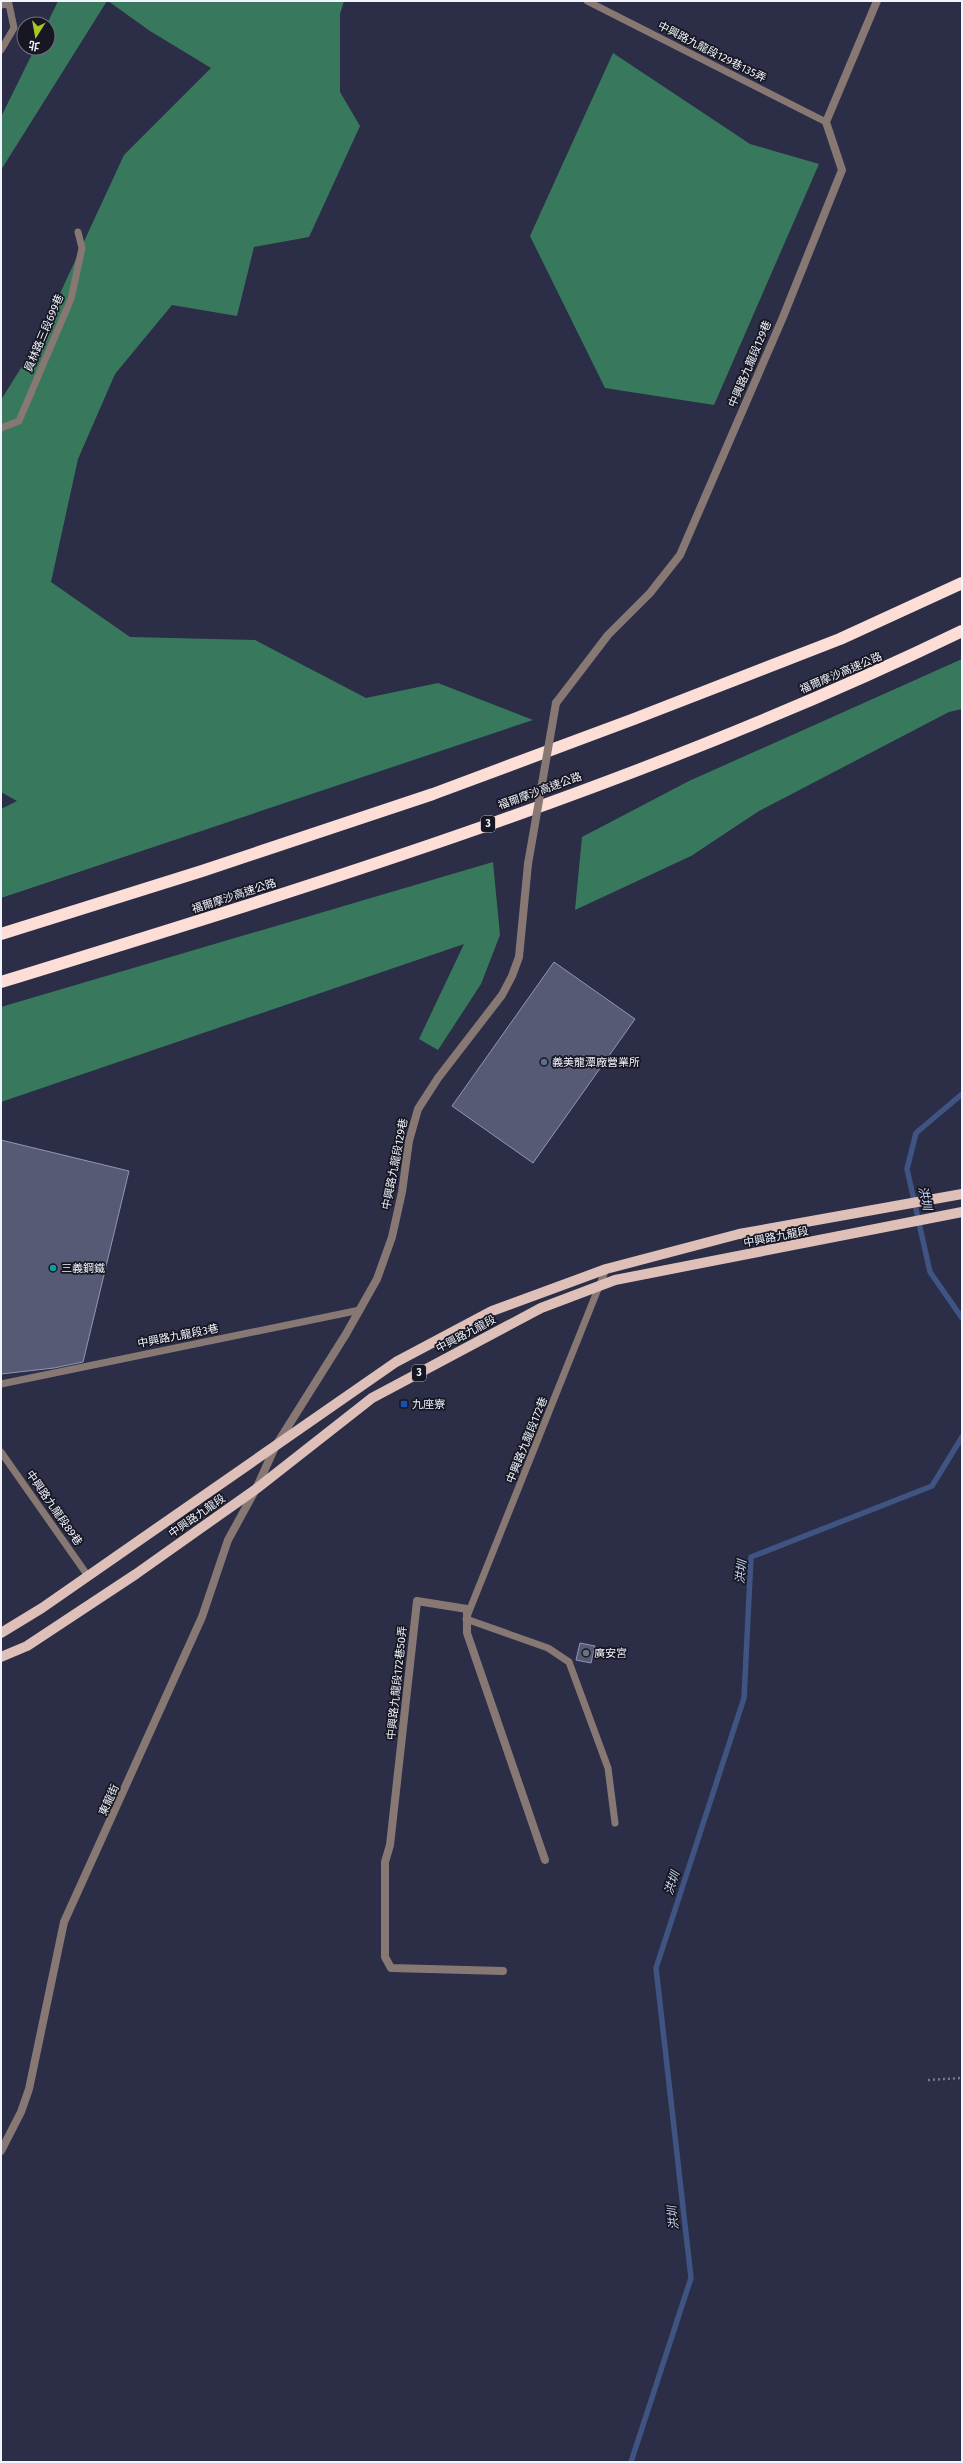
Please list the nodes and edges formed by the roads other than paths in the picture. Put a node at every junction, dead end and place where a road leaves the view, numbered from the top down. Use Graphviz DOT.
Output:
graph roads {
  1 [pos="587,1"];
  2 [pos="877,1"];
  3 [pos="1,5"];
  4 [pos="1,50"];
  5 [pos="826,122"];
  6 [pos="78,232"];
  7 [pos="1,428"];
  8 [pos="962,583"];
  9 [pos="962,631"];
  10 [pos="1,934"];
  11 [pos="1,982"];
  12 [pos="962,1194"];
  13 [pos="962,1212"];
  14 [pos="606,1269"];
  15 [pos="601,1286"];
  16 [pos="360,1310"];
  17 [pos="1,1384"];
  18 [pos="275,1447"];
  19 [pos="1,1452"];
  20 [pos="266,1468"];
  21 [pos="256,1489"];
  22 [pos="88,1576"];
  23 [pos="466,1619"];
  24 [pos="1,1633"];
  25 [pos="1,1657"];
  26 [pos="615,1823"];
  27 [pos="545,1860"];
  28 [pos="503,1971"];
  29 [pos="1,2151"];
  1 -- 5 [label="lane, 中興路九龍段129巷135弄"];
  2 -- 5 [label="street"];
  3 -- 4 [label="lane"];
  5 -- 16 [label="street, 中興路九龍段129巷, bridge"];
  6 -- 7 [label="lane, 員林路三段699巷"];
  8 -- 10 [label="highway"];
  9 -- 11 [label="highway, 福爾摩沙高速公路 / 3"];
  12 -- 14 [label="main road, 中興路九龍段 / 3"];
  13 -- 15 [label="main road, 中興路九龍段 / 3"];
  14 -- 15 [label="lane, 中興路九龍段172巷"];
  14 -- 18 [label="main road, 中興路九龍段 / 3"];
  15 -- 21 [label="main road, 中興路九龍段 / 3"];
  15 -- 23 [label="lane, 中興路九龍段172巷"];
  16 -- 17 [label="lane, 中興路九龍段3巷"];
  16 -- 18 [label="street, 中興路九龍段129巷"];
  18 -- 20 [label="street, 中興路九龍段129巷"];
  18 -- 22 [label="main road, 中興路九龍段 / 3"];
  19 -- 22 [label="lane, 中興路九龍段89巷"];
  20 -- 21 [label="street, 東龍街"];
  21 -- 25 [label="main road, 中興路九龍段 / 3"];
  21 -- 29 [label="street, 東龍街"];
  22 -- 24 [label="main road, 中興路九龍段 / 3"];
  23 -- 26 [label="lane"];
  23 -- 27 [label="street, 中興路九龍段172巷50弄"];
  23 -- 28 [label="street, 中興路九龍段172巷50弄"];
}
